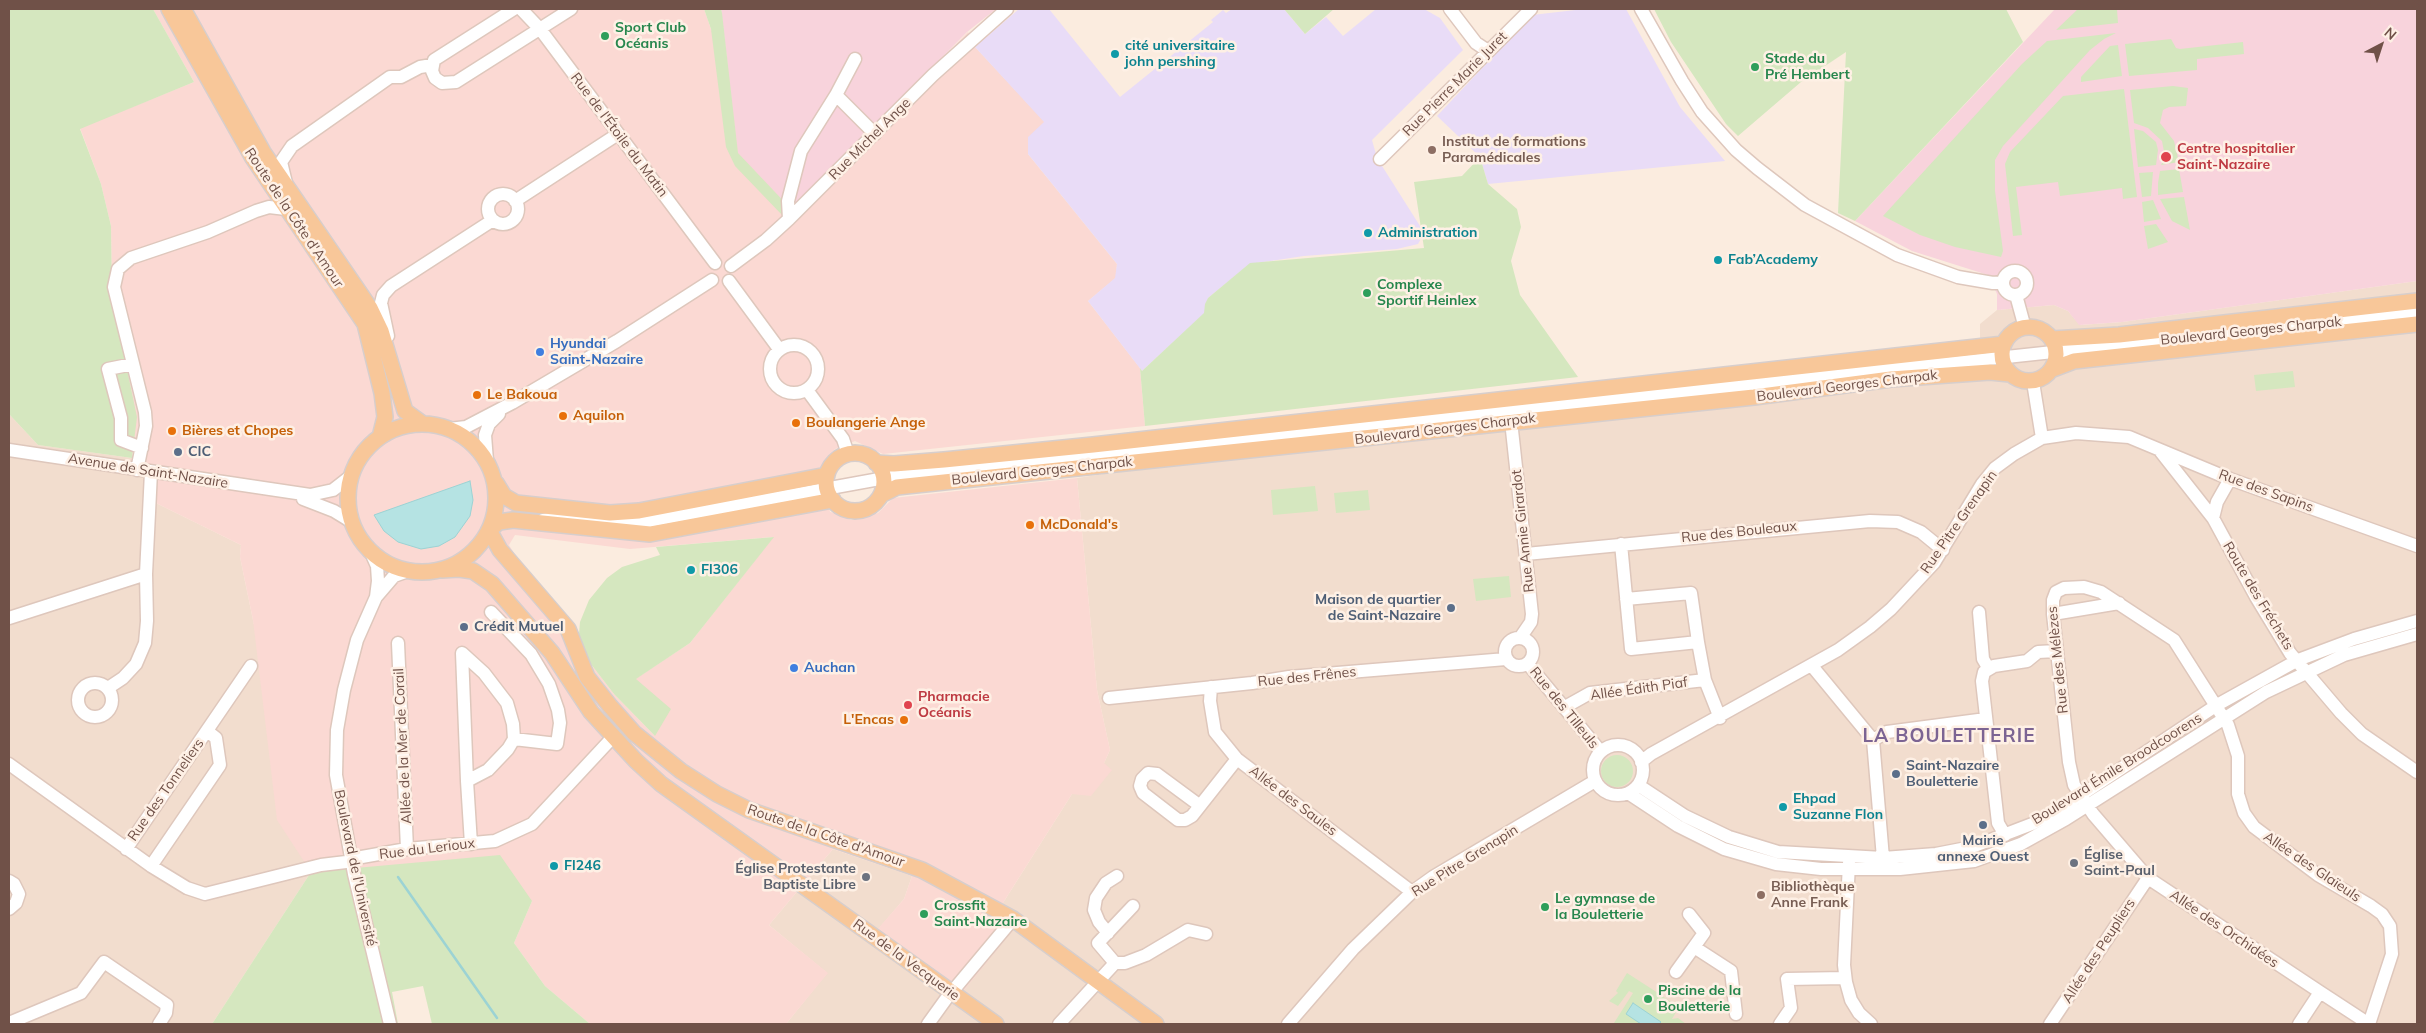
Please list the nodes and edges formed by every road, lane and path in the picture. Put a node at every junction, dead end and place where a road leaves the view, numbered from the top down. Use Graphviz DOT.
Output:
graph roads {
  1 [pos="169,9"];
  2 [pos="183,9"];
  3 [pos="514,9"];
  4 [pos="521,9"];
  5 [pos="572,9"];
  6 [pos="1450,9"];
  7 [pos="1531,9"];
  8 [pos="1642,9"];
  9 [pos="1003,10"];
  10 [pos="540,29"];
  11 [pos="1488,51"];
  12 [pos="855,59"];
  13 [pos="432,64"];
  14 [pos="836,95"];
  15 [pos="618,134"];
  16 [pos="875,134"];
  17 [pos="1380,159"];
  18 [pos="515,200"];
  19 [pos="290,204"];
  20 [pos="789,219"];
  21 [pos="493,220"];
  22 [pos="715,263"];
  23 [pos="731,266"];
  24 [pos="712,280"];
  25 [pos="729,281"];
  26 [pos="2002,282"];
  27 [pos="2016,295"];
  28 [pos="2417,301"];
  29 [pos="2417,313"];
  30 [pos="2417,324"];
  31 [pos="2024,328"];
  32 [pos="2054,345"];
  33 [pos="779,349"];
  34 [pos="2000,353"];
  35 [pos="389,356"];
  36 [pos="133,364"];
  37 [pos="2053,369"];
  38 [pos="2010,374"];
  39 [pos="2033,382"];
  40 [pos="807,390"];
  41 [pos="512,403"];
  42 [pos="1511,421"];
  43 [pos="423,424"];
  44 [pos="449,429"];
  45 [pos="2116,436"];
  46 [pos="380,437"];
  47 [pos="2042,438"];
  48 [pos="142,448"];
  49 [pos="9,450"];
  50 [pos="2159,450"];
  51 [pos="848,454"];
  52 [pos="2184,460"];
  53 [pos="487,461"];
  54 [pos="876,463"];
  55 [pos="137,470"];
  56 [pos="151,472"];
  57 [pos="2178,474"];
  58 [pos="351,476"];
  59 [pos="884,478"];
  60 [pos="2230,479"];
  61 [pos="494,480"];
  62 [pos="829,488"];
  63 [pos="286,493"];
  64 [pos="881,494"];
  65 [pos="546,506"];
  66 [pos="565,516"];
  67 [pos="2213,518"];
  68 [pos="538,521"];
  69 [pos="352,522"];
  70 [pos="490,530"];
  71 [pos="1621,544"];
  72 [pos="2417,546"];
  73 [pos="370,550"];
  74 [pos="1943,550"];
  75 [pos="1526,554"];
  76 [pos="442,570"];
  77 [pos="408,571"];
  78 [pos="146,574"];
  79 [pos="376,596"];
  80 [pos="1626,600"];
  81 [pos="2119,603"];
  82 [pos="491,612"];
  83 [pos="1979,612"];
  84 [pos="2053,614"];
  85 [pos="9,618"];
  86 [pos="2417,621"];
  87 [pos="2417,634"];
  88 [pos="1520,638"];
  89 [pos="1698,642"];
  90 [pos="398,643"];
  91 [pos="2056,651"];
  92 [pos="1506,660"];
  93 [pos="2298,660"];
  94 [pos="1528,664"];
  95 [pos="251,666"];
  96 [pos="1812,666"];
  97 [pos="1989,668"];
  98 [pos="2307,671"];
  99 [pos="1705,680"];
  100 [pos="1211,686"];
  101 [pos="108,688"];
  102 [pos="1109,698"];
  103 [pos="1565,707"];
  104 [pos="2221,711"];
  105 [pos="1720,718"];
  106 [pos="1986,719"];
  107 [pos="207,731"];
  108 [pos="613,737"];
  109 [pos="514,739"];
  110 [pos="1873,740"];
  111 [pos="1601,752"];
  112 [pos="1237,759"];
  113 [pos="1641,762"];
  114 [pos="9,764"];
  115 [pos="2417,772"];
  116 [pos="1595,780"];
  117 [pos="467,781"];
  118 [pos="1633,789"];
  119 [pos="2081,798"];
  120 [pos="1200,805"];
  121 [pos="2005,835"];
  122 [pos="471,844"];
  123 [pos="126,849"];
  124 [pos="407,849"];
  125 [pos="1883,858"];
  126 [pos="351,860"];
  127 [pos="1849,863"];
  128 [pos="151,866"];
  129 [pos="1117,876"];
  130 [pos="2148,878"];
  131 [pos="9,880"];
  132 [pos="1412,892"];
  133 [pos="1133,906"];
  134 [pos="9,909"];
  135 [pos="1689,914"];
  136 [pos="1013,919"];
  137 [pos="1108,933"];
  138 [pos="1206,934"];
  139 [pos="1694,948"];
  140 [pos="1115,963"];
  141 [pos="1676,972"];
  142 [pos="1845,978"];
  143 [pos="1096,981"];
  144 [pos="2320,992"];
  145 [pos="952,993"];
  146 [pos="1736,1014"];
  147 [pos="9,1023"];
  148 [pos="159,1024"];
  149 [pos="390,1024"];
  150 [pos="928,1024"];
  151 [pos="996,1024"];
  152 [pos="1059,1024"];
  153 [pos="1156,1024"];
  154 [pos="1288,1024"];
  155 [pos="1780,1024"];
  156 [pos="1871,1024"];
  157 [pos="2050,1024"];
  158 [pos="2299,1024"];
  159 [pos="2369,1024"];
  1 -- 19 [label="main road, Route de la Côte d'Amour"];
  2 -- 19 [label="main road, Route de la Côte d'Amour"];
  3 -- 13 [label="street"];
  4 -- 10 [label="street, Rue de l'Étoile du Matin"];
  5 -- 10 [label="street"];
  6 -- 11 [label="street"];
  7 -- 11 [label="street, Rue Pierre Marie Juret"];
  8 -- 26 [label="street"];
  9 -- 16 [label="street, Rue Michel Ange"];
  10 -- 13 [label="street"];
  10 -- 15 [label="street, Rue de l'Étoile du Matin"];
  11 -- 17 [label="street, Rue Pierre Marie Juret"];
  12 -- 14 [label="street"];
  13 -- 19 [label="street"];
  14 -- 16 [label="street"];
  14 -- 20 [label="street"];
  15 -- 18 [label="street"];
  15 -- 22 [label="street, Rue de l'Étoile du Matin"];
  16 -- 20 [label="street, Rue Michel Ange"];
  18 -- 21 [label="street"];
  18 -- 21 [label="street"];
  19 -- 35 [label="main road, Route de la Côte d'Amour"];
  19 -- 36 [label="street"];
  19 -- 46 [label="main road, Route de la Côte d'Amour"];
  20 -- 23 [label="street, Rue Michel Ange"];
  21 -- 35 [label="street"];
  22 -- 23 [label="street"];
  22 -- 24 [label="street"];
  23 -- 25 [label="street"];
  24 -- 25 [label="street"];
  24 -- 41 [label="street"];
  25 -- 33 [label="street"];
  26 -- 27 [label="street"];
  26 -- 27 [label="street"];
  27 -- 31 [label="street"];
  28 -- 32 [label="main road, Boulevard Georges Charpak"];
  29 -- 32 [label="street, Boulevard Georges Charpak"];
  30 -- 37 [label="main road, Boulevard Georges Charpak"];
  31 -- 32 [label="main road"];
  31 -- 34 [label="main road"];
  32 -- 34 [label="street, Boulevard Georges Charpak"];
  32 -- 37 [label="main road"];
  33 -- 40 [label="street"];
  33 -- 40 [label="street"];
  34 -- 38 [label="main road"];
  34 -- 54 [label="main road, Boulevard Georges Charpak"];
  34 -- 59 [label="street"];
  35 -- 43 [label="main road, Route de la Côte d'Amour"];
  36 -- 48 [label="street"];
  36 -- 48 [label="street"];
  37 -- 39 [label="main road, Boulevard Georges Charpak"];
  38 -- 39 [label="main road, Boulevard Georges Charpak"];
  38 -- 42 [label="main road, Boulevard Georges Charpak"];
  39 -- 47 [label="street"];
  40 -- 51 [label="street"];
  41 -- 44 [label="street"];
  41 -- 53 [label="street"];
  42 -- 64 [label="main road, Boulevard Georges Charpak"];
  42 -- 75 [label="street, Rue Annie Girardot"];
  43 -- 44 [label="main road"];
  43 -- 46 [label="main road"];
  44 -- 53 [label="main road"];
  45 -- 47 [label="street, Rue Pitre Grenapin"];
  45 -- 50 [label="street, Rue des Sapins"];
  46 -- 58 [label="main road"];
  47 -- 74 [label="street, Rue Pitre Grenapin"];
  48 -- 55 [label="street"];
  49 -- 55 [label="street, Avenue de Saint-Nazaire"];
  50 -- 52 [label="street, Rue des Sapins"];
  50 -- 57 [label="street, Route des Fréchets"];
  51 -- 54 [label="main road, Boulevard Georges Charpak"];
  51 -- 62 [label="main road"];
  52 -- 57 [label="street"];
  52 -- 60 [label="street, Rue des Sapins"];
  53 -- 61 [label="main road"];
  54 -- 59 [label="main road"];
  55 -- 56 [label="street, Avenue de Saint-Nazaire"];
  56 -- 63 [label="street, Avenue de Saint-Nazaire"];
  56 -- 78 [label="street"];
  57 -- 67 [label="street, Route des Fréchets"];
  58 -- 63 [label="street, Avenue de Saint-Nazaire"];
  58 -- 69 [label="main road"];
  59 -- 62 [label="street"];
  59 -- 64 [label="main road"];
  60 -- 67 [label="street"];
  60 -- 72 [label="street, Rue des Sapins"];
  61 -- 65 [label="main road"];
  61 -- 70 [label="main road"];
  62 -- 64 [label="main road"];
  62 -- 65 [label="main road"];
  62 -- 66 [label="street"];
  62 -- 68 [label="main road"];
  63 -- 69 [label="street, Avenue de Saint-Nazaire"];
  65 -- 66 [label="street"];
  66 -- 68 [label="street"];
  67 -- 93 [label="street, Route des Fréchets"];
  68 -- 70 [label="main road"];
  69 -- 73 [label="main road"];
  70 -- 76 [label="main road"];
  70 -- 136 [label="main road, Route de la Côte d'Amour"];
  71 -- 74 [label="street, Rue des Bouleaux"];
  71 -- 75 [label="street, Rue des Bouleaux"];
  71 -- 80 [label="street"];
  73 -- 77 [label="main road"];
  73 -- 79 [label="street, Boulevard de l'Université"];
  74 -- 96 [label="street, Rue Pitre Grenapin"];
  75 -- 88 [label="street, Rue Annie Girardot"];
  76 -- 77 [label="main road"];
  76 -- 108 [label="main road"];
  77 -- 79 [label="street, Boulevard de l'Université"];
  78 -- 85 [label="street"];
  78 -- 101 [label="street"];
  79 -- 126 [label="street, Boulevard de l'Université"];
  80 -- 89 [label="street"];
  80 -- 89 [label="street"];
  81 -- 84 [label="street"];
  81 -- 84 [label="street, Rue des Mélèzes"];
  81 -- 104 [label="street, Rue des Mélèzes"];
  82 -- 109 [label="street"];
  83 -- 97 [label="street"];
  84 -- 91 [label="street, Rue des Mélèzes"];
  86 -- 93 [label="street, Boulevard Émile Broodcoorens"];
  87 -- 98 [label="street"];
  88 -- 92 [label="street"];
  88 -- 94 [label="street"];
  89 -- 99 [label="street"];
  90 -- 124 [label="street, Allée de la Mer de Corail"];
  91 -- 97 [label="street"];
  91 -- 119 [label="street, Rue des Mélèzes"];
  92 -- 94 [label="street"];
  92 -- 100 [label="street, Rue des Frênes"];
  93 -- 98 [label="street, Route des Fréchets"];
  93 -- 104 [label="street, Boulevard Émile Broodcoorens"];
  94 -- 103 [label="street, Rue des Tilleuls"];
  95 -- 107 [label="street, Rue des Tonneliers"];
  96 -- 105 [label="street, Rue Pitre Grenapin"];
  96 -- 110 [label="street"];
  97 -- 106 [label="street"];
  98 -- 104 [label="street"];
  98 -- 115 [label="street, Route des Fréchets"];
  99 -- 103 [label="street, Allée Édith Piaf"];
  99 -- 105 [label="street, Allée Édith Piaf"];
  100 -- 102 [label="street, Rue des Frênes"];
  100 -- 112 [label="street, Allée des Saules"];
  103 -- 111 [label="street, Rue des Tilleuls"];
  104 -- 119 [label="street, Boulevard Émile Broodcoorens"];
  104 -- 119 [label="street, Boulevard Émile Broodcoorens"];
  104 -- 159 [label="street, Allée des Glaïeuls"];
  105 -- 113 [label="street, Rue Pitre Grenapin"];
  106 -- 110 [label="street"];
  106 -- 121 [label="street"];
  107 -- 123 [label="street, Rue des Tonneliers"];
  107 -- 128 [label="street, Rue des Tonneliers"];
  108 -- 122 [label="street, Rue du Lerioux"];
  108 -- 145 [label="main road, Rue de la Vecquerie"];
  109 -- 117 [label="street"];
  109 -- 117 [label="street"];
  110 -- 125 [label="street"];
  111 -- 113 [label="street"];
  111 -- 116 [label="street"];
  112 -- 120 [label="street"];
  112 -- 132 [label="street, Allée des Saules"];
  113 -- 118 [label="street"];
  114 -- 123 [label="street, Rue du Lerioux"];
  116 -- 118 [label="street"];
  116 -- 132 [label="street, Rue Pitre Grenapin"];
  117 -- 122 [label="street"];
  118 -- 127 [label="street, Boulevard Émile Broodcoorens"];
  119 -- 121 [label="street, Boulevard Émile Broodcoorens"];
  119 -- 127 [label="street, Boulevard Émile Broodcoorens"];
  119 -- 130 [label="street, Allée des Orchidées"];
  120 -- 120 [label="street"];
  121 -- 125 [label="street, Boulevard Émile Broodcoorens"];
  122 -- 124 [label="street, Rue du Lerioux"];
  123 -- 128 [label="street, Rue du Lerioux"];
  124 -- 126 [label="street, Rue du Lerioux"];
  125 -- 127 [label="street, Boulevard Émile Broodcoorens"];
  126 -- 128 [label="street, Rue du Lerioux"];
  126 -- 149 [label="street, Boulevard de l'Université"];
  127 -- 142 [label="street"];
  129 -- 137 [label="street"];
  130 -- 144 [label="street, Allée des Orchidées"];
  130 -- 157 [label="street, Allée des Peupliers"];
  131 -- 134 [label="street"];
  132 -- 154 [label="street, Rue Pitre Grenapin"];
  133 -- 137 [label="street"];
  135 -- 139 [label="street"];
  136 -- 143 [label="main road, Route de la Côte d'Amour"];
  136 -- 145 [label="street"];
  137 -- 140 [label="street"];
  138 -- 140 [label="street"];
  139 -- 141 [label="street"];
  139 -- 146 [label="street"];
  140 -- 143 [label="street"];
  142 -- 155 [label="street"];
  142 -- 156 [label="street"];
  143 -- 152 [label="street"];
  143 -- 153 [label="main road, Route de la Côte d'Amour"];
  144 -- 158 [label="street"];
  144 -- 159 [label="street, Allée des Orchidées"];
  145 -- 150 [label="street"];
  145 -- 151 [label="main road, Rue de la Vecquerie"];
  147 -- 148 [label="street"];
}
